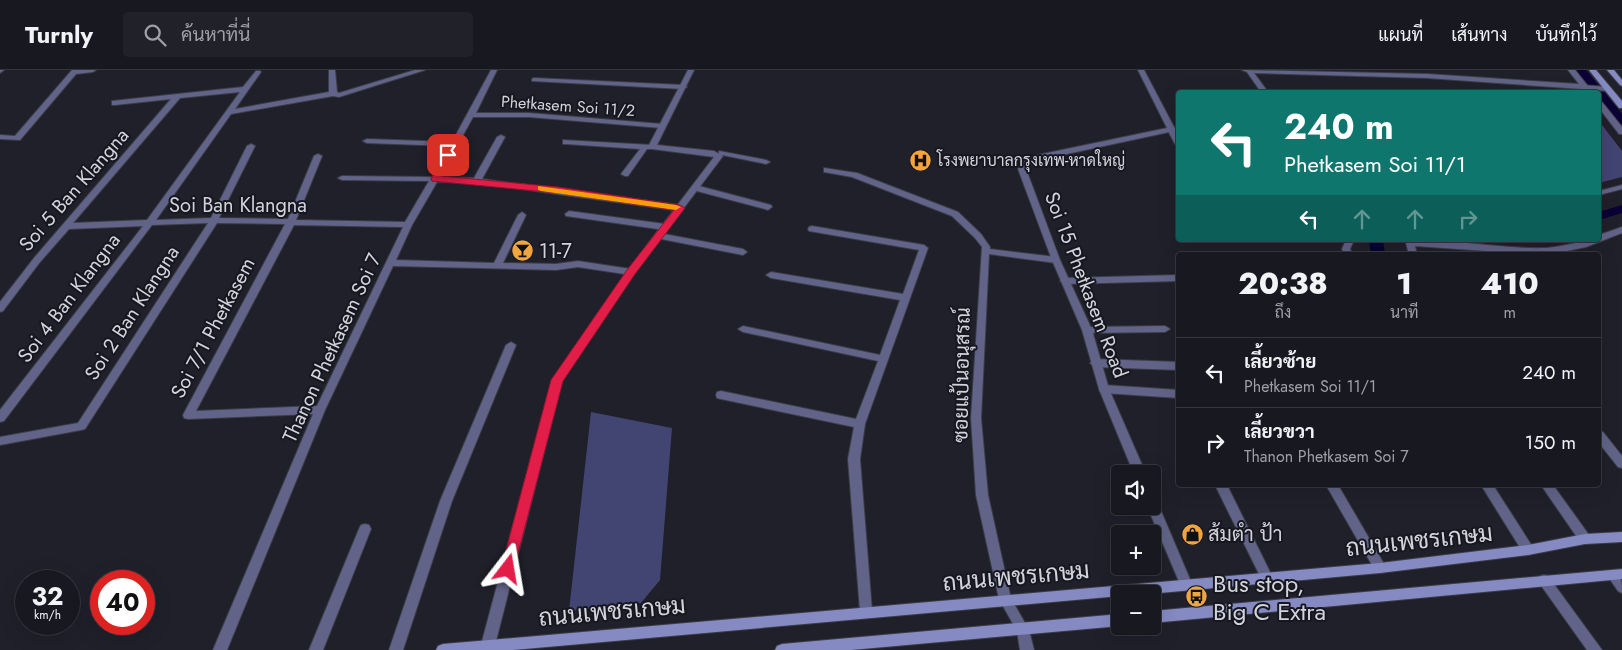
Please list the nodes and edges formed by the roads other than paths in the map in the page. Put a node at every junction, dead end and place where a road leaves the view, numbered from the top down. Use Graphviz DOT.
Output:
graph roads {
  1 [pos="93,70"];
  2 [pos="332,70"];
  3 [pos="422,70"];
  4 [pos="494,70"];
  5 [pos="691,70"];
  6 [pos="1141,70"];
  7 [pos="1493,70"];
  8 [pos="1571,70"];
  9 [pos="1592,70"];
  10 [pos="1610,70"];
  11 [pos="76,71"];
  12 [pos="1247,71"];
  13 [pos="258,72"];
  14 [pos="1335,72"];
  15 [pos="1424,73"];
  16 [pos="534,80"];
  17 [pos="1504,81"];
  18 [pos="1622,84"];
  19 [pos="683,87"];
  20 [pos="1607,88"];
  21 [pos="246,89"];
  22 [pos="1262,90"];
  23 [pos="1587,90"];
  24 [pos="333,94"];
  25 [pos="178,96"];
  26 [pos="115,103"];
  27 [pos="1601,106"];
  28 [pos="1622,106"];
  29 [pos="230,112"];
  30 [pos="472,115"];
  31 [pos="662,126"];
  32 [pos="1622,132"];
  33 [pos="0,137"];
  34 [pos="501,137"];
  35 [pos="1176,137"];
  36 [pos="367,141"];
  37 [pos="566,142"];
  38 [pos="455,144"];
  39 [pos="251,146"];
  40 [pos="649,147"];
  41 [pos="722,153"];
  42 [pos="318,156"];
  43 [pos="766,162"];
  44 [pos="827,170"];
  45 [pos="625,174"];
  46 [pos="342,178"];
  47 [pos="435,179"];
  48 [pos="477,181"];
  49 [pos="1622,187"];
  50 [pos="696,188"];
  51 [pos="1601,192"];
  52 [pos="768,207"];
  53 [pos="680,208"];
  54 [pos="569,214"];
  55 [pos="522,215"];
  56 [pos="214,220"];
  57 [pos="291,222"];
  58 [pos="149,223"];
  59 [pos="67,226"];
  60 [pos="408,226"];
  61 [pos="812,229"];
  62 [pos="1622,230"];
  63 [pos="662,232"];
  64 [pos="1601,238"];
  65 [pos="1591,242"];
  66 [pos="986,251"];
  67 [pos="744,252"];
  68 [pos="1412,252"];
  69 [pos="1546,252"];
  70 [pos="1546,252"];
  71 [pos="1056,260"];
  72 [pos="391,263"];
  73 [pos="498,264"];
  74 [pos="631,272"];
  75 [pos="771,274"];
  76 [pos="1176,278"];
  77 [pos="1065,281"];
  78 [pos="906,298"];
  79 [pos="0,309"];
  80 [pos="1165,328"];
  81 [pos="743,329"];
  82 [pos="1086,330"];
  83 [pos="511,345"];
  84 [pos="883,359"];
  85 [pos="1095,363"];
  86 [pos="1176,366"];
  87 [pos="1104,388"];
  88 [pos="722,395"];
  89 [pos="1176,396"];
  90 [pos="320,410"];
  91 [pos="0,418"];
  92 [pos="860,424"];
  93 [pos="1601,438"];
  94 [pos="0,441"];
  95 [pos="1622,464"];
  96 [pos="1136,465"];
  97 [pos="1221,487"];
  98 [pos="1333,487"];
  99 [pos="1488,487"];
  100 [pos="1548,487"];
  101 [pos="1157,515"];
  102 [pos="365,529"];
  103 [pos="1622,537"];
  104 [pos="1584,539"];
  105 [pos="1528,550"];
  106 [pos="1380,568"];
  107 [pos="1618,575"];
  108 [pos="1267,578"];
  109 [pos="1544,580"];
  110 [pos="1186,584"];
  111 [pos="1622,588"];
  112 [pos="1005,600"];
  113 [pos="866,611"];
  114 [pos="1161,616"];
  115 [pos="1111,621"];
  116 [pos="1023,630"];
  117 [pos="488,645"];
  118 [pos="220,650"];
  119 [pos="316,650"];
  120 [pos="396,650"];
  121 [pos="443,650"];
  122 [pos="782,650"];
  123 [pos="1027,650"];
  124 [pos="1595,650"];
  1 -- 11 [label="street"];
  2 -- 24 [label="street"];
  3 -- 24 [label="street"];
  4 -- 30 [label="street, Thanon Phetkasem Soi 7"];
  5 -- 19 [label="street"];
  6 -- 35 [label="street"];
  7 -- 17 [label="street"];
  8 -- 23 [label="street"];
  9 -- 20 [label="main road"];
  10 -- 18 [label="main road"];
  11 -- 33 [label="street"];
  12 -- 14 [label="street"];
  12 -- 22 [label="street"];
  13 -- 21 [label="street, Soi 4 Ban Klangna"];
  14 -- 15 [label="street"];
  15 -- 17 [label="street"];
  16 -- 19 [label="street"];
  17 -- 23 [label="street"];
  19 -- 31 [label="street"];
  20 -- 23 [label="street"];
  20 -- 28 [label="main road"];
  21 -- 25 [label="street"];
  21 -- 29 [label="street, Soi 4 Ban Klangna"];
  24 -- 29 [label="street"];
  25 -- 26 [label="street"];
  25 -- 59 [label="street, Soi 5 Ban Klangna"];
  27 -- 32 [label="street"];
  29 -- 58 [label="street, Soi 4 Ban Klangna"];
  30 -- 31 [label="street, Phetkasem Soi 11/2"];
  30 -- 38 [label="street, Thanon Phetkasem Soi 7"];
  31 -- 40 [label="street"];
  34 -- 48 [label="street"];
  35 -- 71 [label="street, Soi 15 Phetkasem Road"];
  36 -- 38 [label="street"];
  37 -- 40 [label="street"];
  38 -- 47 [label="street, Thanon Phetkasem Soi 7"];
  39 -- 56 [label="street, Soi 2 Ban Klangna"];
  40 -- 41 [label="street"];
  40 -- 45 [label="street"];
  41 -- 43 [label="street"];
  41 -- 50 [label="street"];
  42 -- 57 [label="street"];
  44 -- 66 [label="street"];
  46 -- 47 [label="street"];
  47 -- 48 [label="street"];
  47 -- 60 [label="street, Thanon Phetkasem Soi 7"];
  48 -- 53 [label="street"];
  49 -- 51 [label="street"];
  50 -- 52 [label="street"];
  50 -- 53 [label="street"];
  53 -- 63 [label="street"];
  54 -- 63 [label="street"];
  55 -- 73 [label="street"];
  56 -- 57 [label="street, Soi Ban Klangna"];
  56 -- 58 [label="street, Soi Ban Klangna"];
  56 -- 94 [label="street, Soi 2 Ban Klangna"];
  57 -- 60 [label="street, Soi Ban Klangna"];
  57 -- 90 [label="street, Soi 7/1 Phetkasem"];
  58 -- 59 [label="street, Soi Ban Klangna"];
  58 -- 91 [label="street, Soi 4 Ban Klangna"];
  59 -- 79 [label="street, Soi 5 Ban Klangna"];
  60 -- 72 [label="street, Thanon Phetkasem Soi 7"];
  61 -- 78 [label="street"];
  62 -- 64 [label="street"];
  63 -- 67 [label="street"];
  63 -- 74 [label="street"];
  65 -- 69 [label="street"];
  66 -- 71 [label="street"];
  66 -- 112 [label="street, ซอยแป้นอนุสรณ์"];
  68 -- 70 [label="street"];
  71 -- 77 [label="street, Soi 15 Phetkasem Road"];
  72 -- 73 [label="street"];
  72 -- 90 [label="street, Thanon Phetkasem Soi 7"];
  73 -- 74 [label="street"];
  74 -- 117 [label="street"];
  75 -- 78 [label="street"];
  76 -- 77 [label="street"];
  77 -- 82 [label="street, Soi 15 Phetkasem Road"];
  78 -- 84 [label="street"];
  80 -- 82 [label="street"];
  81 -- 84 [label="street"];
  82 -- 85 [label="street, Soi 15 Phetkasem Road"];
  83 -- 120 [label="street"];
  84 -- 92 [label="street"];
  85 -- 86 [label="street"];
  85 -- 87 [label="street, Soi 15 Phetkasem Road"];
  87 -- 89 [label="street"];
  87 -- 96 [label="street, Soi 15 Phetkasem Road"];
  88 -- 92 [label="street"];
  90 -- 118 [label="street, Thanon Phetkasem Soi 7"];
  92 -- 113 [label="street"];
  93 -- 95 [label="street"];
  97 -- 108 [label="street"];
  98 -- 106 [label="street"];
  99 -- 105 [label="street"];
  100 -- 104 [label="street"];
  101 -- 110 [label="street"];
  102 -- 119 [label="street"];
  103 -- 104 [label="main road, ถนนเพชรเกษม"];
  104 -- 105 [label="main road, ถนนเพชรเกษม"];
  105 -- 106 [label="main road, ถนนเพชรเกษม"];
  106 -- 108 [label="main road, ถนนเพชรเกษม"];
  107 -- 109 [label="main road"];
  107 -- 111 [label="street"];
  108 -- 110 [label="main road, ถนนเพชรเกษม"];
  109 -- 114 [label="main road"];
  109 -- 124 [label="street"];
  110 -- 112 [label="main road, ถนนเพชรเกษม"];
  112 -- 113 [label="main road, ถนนเพชรเกษม"];
  112 -- 116 [label="street, ซอยแป้นอนุสรณ์"];
  113 -- 117 [label="main road, ถนนเพชรเกษม"];
  115 -- 116 [label="main road"];
  116 -- 122 [label="main road"];
  116 -- 123 [label="street, ซอยแป้นอนุสรณ์"];
  117 -- 121 [label="main road, ถนนเพชรเกษม"];
}
